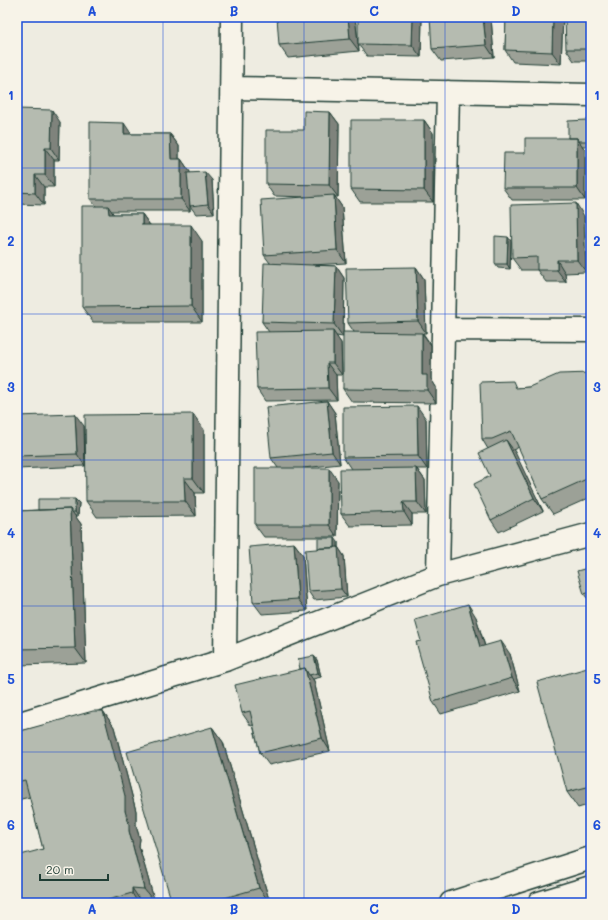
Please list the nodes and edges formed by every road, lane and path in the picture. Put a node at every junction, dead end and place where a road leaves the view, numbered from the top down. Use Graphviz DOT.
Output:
graph roads {
  1 [pos="232,17"];
  2 [pos="231,88"];
  3 [pos="448,92"];
  4 [pos="591,94"];
  5 [pos="443,329"];
  6 [pos="591,330"];
  7 [pos="591,534"];
  8 [pos="438,575"];
  9 [pos="225,660"];
  10 [pos="17,724"];
  11 [pos="591,858"];
  12 [pos="591,887"];
  13 [pos="451,903"];
  14 [pos="539,903"];
  1 -- 2 [label="street"];
  2 -- 3 [label="street"];
  2 -- 9 [label="street"];
  3 -- 4 [label="street"];
  3 -- 5 [label="street"];
  5 -- 6 [label="street"];
  5 -- 8 [label="street"];
  7 -- 8 [label="street"];
  8 -- 9 [label="street"];
  9 -- 10 [label="street"];
  11 -- 13 [label="street"];
  12 -- 14 [label="street"];
}
